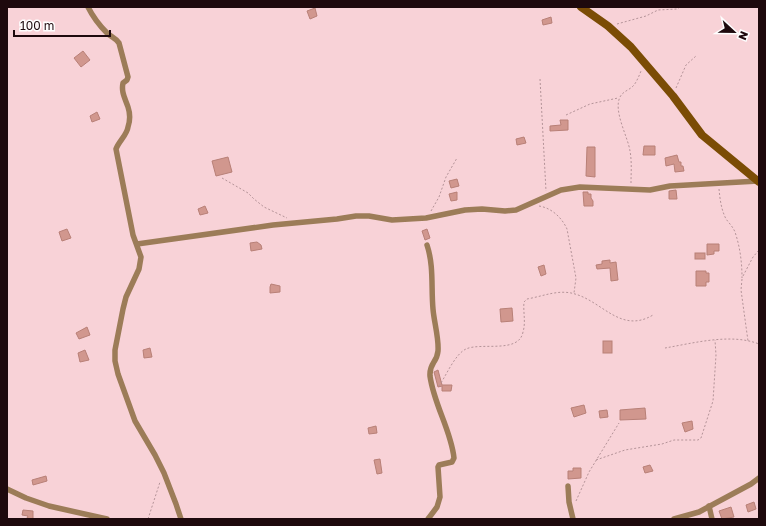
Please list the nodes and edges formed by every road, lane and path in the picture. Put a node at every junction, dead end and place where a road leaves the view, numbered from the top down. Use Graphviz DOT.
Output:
graph roads {
  1 [pos="88,7"];
  2 [pos="581,7"];
  3 [pos="680,7"];
  4 [pos="608,26"];
  5 [pos="696,56"];
  6 [pos="646,64"];
  7 [pos="540,79"];
  8 [pos="673,96"];
  9 [pos="619,98"];
  10 [pos="566,116"];
  11 [pos="456,158"];
  12 [pos="222,178"];
  13 [pos="758,182"];
  14 [pos="718,184"];
  15 [pos="631,189"];
  16 [pos="547,196"];
  17 [pos="529,205"];
  18 [pos="426,218"];
  19 [pos="296,223"];
  20 [pos="137,244"];
  21 [pos="427,245"];
  22 [pos="759,250"];
  23 [pos="742,278"];
  24 [pos="574,293"];
  25 [pos="653,315"];
  26 [pos="715,340"];
  27 [pos="748,341"];
  28 [pos="759,344"];
  29 [pos="666,348"];
  30 [pos="434,393"];
  31 [pos="619,423"];
  32 [pos="596,460"];
  33 [pos="164,473"];
  34 [pos="759,478"];
  35 [pos="568,486"];
  36 [pos="7,489"];
  37 [pos="709,506"];
  38 [pos="571,511"];
  39 [pos="107,519"];
  40 [pos="148,519"];
  41 [pos="180,519"];
  42 [pos="428,519"];
  43 [pos="573,519"];
  44 [pos="674,519"];
  45 [pos="712,519"];
  1 -- 20 [label="street"];
  2 -- 4 [label="main road"];
  3 -- 4 [label="path"];
  4 -- 6 [label="main road"];
  5 -- 8 [label="path"];
  6 -- 8 [label="main road"];
  6 -- 9 [label="path"];
  7 -- 16 [label="path"];
  8 -- 13 [label="main road"];
  9 -- 10 [label="path"];
  9 -- 15 [label="path"];
  11 -- 18 [label="path"];
  12 -- 19 [label="path"];
  13 -- 14 [label="street"];
  14 -- 15 [label="street"];
  14 -- 23 [label="path"];
  15 -- 16 [label="street"];
  16 -- 17 [label="street"];
  17 -- 18 [label="street"];
  17 -- 24 [label="path"];
  18 -- 19 [label="street"];
  19 -- 20 [label="street"];
  20 -- 33 [label="street"];
  21 -- 30 [label="street"];
  22 -- 23 [label="path"];
  23 -- 27 [label="path"];
  24 -- 25 [label="path"];
  24 -- 30 [label="path"];
  26 -- 27 [label="path"];
  26 -- 29 [label="path"];
  26 -- 32 [label="path"];
  27 -- 28 [label="path"];
  30 -- 42 [label="street"];
  31 -- 32 [label="path"];
  32 -- 38 [label="path"];
  33 -- 40 [label="path"];
  33 -- 41 [label="street"];
  34 -- 37 [label="street"];
  35 -- 38 [label="street"];
  36 -- 39 [label="street"];
  37 -- 44 [label="street"];
  37 -- 45 [label="street"];
  38 -- 43 [label="street"];
}
